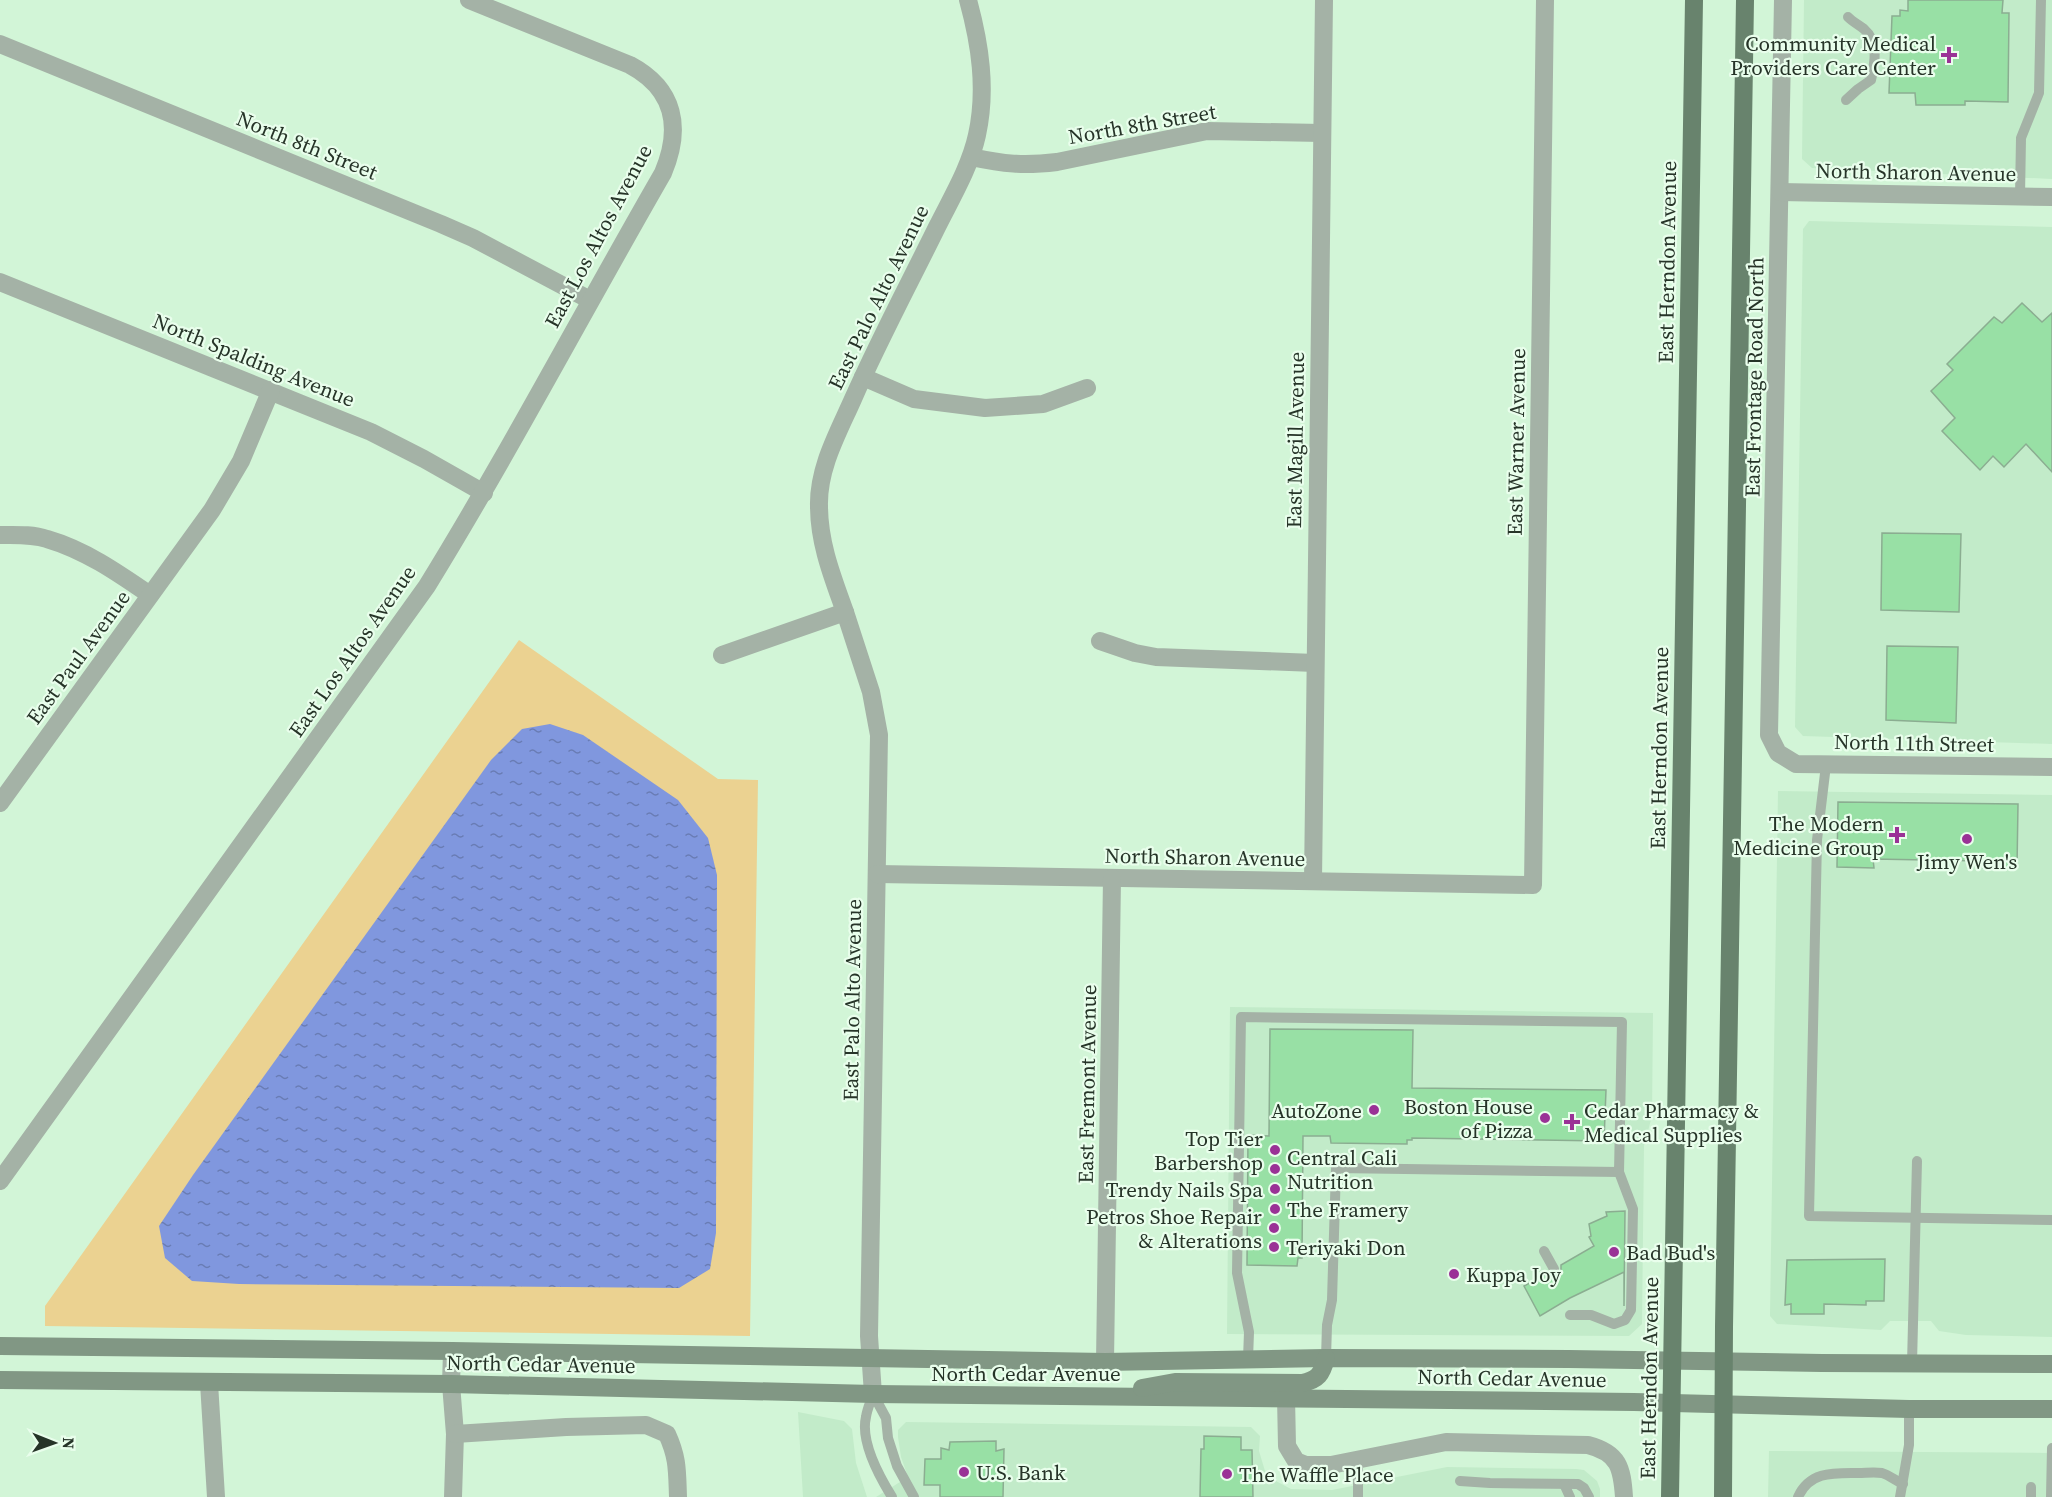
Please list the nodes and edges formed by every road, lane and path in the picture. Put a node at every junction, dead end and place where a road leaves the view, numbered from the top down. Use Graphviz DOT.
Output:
graph roads {
  1 [pos="469,0"];
  2 [pos="968,0"];
  3 [pos="1324,0"];
  4 [pos="1545,0"];
  5 [pos="1694,0"];
  6 [pos="1745,0"];
  7 [pos="1783,0"];
  8 [pos="2041,0"];
  9 [pos="1848,17"];
  10 [pos="0,44"];
  11 [pos="1846,100"];
  12 [pos="1322,133"];
  13 [pos="971,157"];
  14 [pos="1780,192"];
  15 [pos="2020,196"];
  16 [pos="2052,197"];
  17 [pos="0,282"];
  18 [pos="590,300"];
  19 [pos="863,377"];
  20 [pos="1087,388"];
  21 [pos="271,390"];
  22 [pos="484,493"];
  23 [pos="0,535"];
  24 [pos="150,595"];
  25 [pos="845,612"];
  26 [pos="1100,641"];
  27 [pos="722,655"];
  28 [pos="1315,663"];
  29 [pos="1778,753"];
  30 [pos="1826,765"];
  31 [pos="2052,767"];
  32 [pos="0,803"];
  33 [pos="877,874"];
  34 [pos="1112,878"];
  35 [pos="1313,881"];
  36 [pos="1533,885"];
  37 [pos="1917,1161"];
  38 [pos="1619,1172"];
  39 [pos="0,1181"];
  40 [pos="1916,1218"];
  41 [pos="2052,1220"];
  42 [pos="1544,1251"];
  43 [pos="1554,1269"];
  44 [pos="1570,1315"];
  45 [pos="0,1346"];
  46 [pos="452,1351"];
  47 [pos="1326,1358"];
  48 [pos="870,1359"];
  49 [pos="1248,1359"];
  50 [pos="1672,1360"];
  51 [pos="1725,1361"];
  52 [pos="1105,1362"];
  53 [pos="1912,1364"];
  54 [pos="2052,1364"];
  55 [pos="0,1380"];
  56 [pos="209,1383"];
  57 [pos="452,1384"];
  58 [pos="873,1394"];
  59 [pos="1099,1396"];
  60 [pos="1286,1397"];
  61 [pos="1671,1403"];
  62 [pos="1724,1404"];
  63 [pos="1910,1409"];
  64 [pos="2052,1409"];
  65 [pos="454,1434"];
  66 [pos="2052,1448"];
  67 [pos="1358,1460"];
  68 [pos="1460,1481"];
  69 [pos="1564,1484"];
  70 [pos="1903,1484"];
  71 [pos="216,1497"];
  72 [pos="453,1497"];
  73 [pos="678,1497"];
  74 [pos="892,1497"];
  75 [pos="914,1497"];
  76 [pos="1358,1497"];
  77 [pos="1570,1497"];
  78 [pos="1589,1497"];
  79 [pos="1624,1497"];
  80 [pos="1670,1497"];
  81 [pos="1724,1497"];
  82 [pos="1798,1497"];
  83 [pos="1900,1497"];
  84 [pos="2051,1497"];
  1 -- 18 [label="street, East Los Altos Avenue"];
  2 -- 13 [label="street, East Palo Alto Avenue"];
  3 -- 12 [label="street, East Magill Avenue"];
  4 -- 36 [label="street, East Warner Avenue"];
  5 -- 50 [label="main road, East Herndon Avenue"];
  6 -- 51 [label="main road"];
  7 -- 14 [label="street, East Frontage Road North"];
  8 -- 15 [label="lane"];
  9 -- 11 [label="lane"];
  10 -- 18 [label="street, North 8th Street"];
  12 -- 13 [label="street, North 8th Street"];
  12 -- 28 [label="street, East Magill Avenue"];
  13 -- 19 [label="street, East Palo Alto Avenue"];
  14 -- 15 [label="street, North Sharon Avenue"];
  14 -- 29 [label="street, East Frontage Road North"];
  15 -- 16 [label="street, North Sharon Avenue"];
  17 -- 21 [label="street, North Spalding Avenue"];
  18 -- 22 [label="street, East Los Altos Avenue"];
  19 -- 20 [label="street"];
  19 -- 25 [label="street, East Palo Alto Avenue"];
  21 -- 22 [label="street, North Spalding Avenue"];
  21 -- 24 [label="street, East Paul Avenue"];
  22 -- 39 [label="street, East Los Altos Avenue"];
  23 -- 24 [label="street, East Paul Avenue"];
  24 -- 32 [label="street, East Paul Avenue"];
  25 -- 27 [label="street"];
  25 -- 33 [label="street, East Palo Alto Avenue"];
  26 -- 28 [label="street"];
  28 -- 35 [label="street, East Magill Avenue"];
  29 -- 30 [label="street, North 11th Street"];
  30 -- 31 [label="street, North 11th Street"];
  30 -- 40 [label="lane"];
  33 -- 34 [label="street, North Sharon Avenue"];
  33 -- 48 [label="street, East Palo Alto Avenue"];
  34 -- 35 [label="street, North Sharon Avenue"];
  34 -- 52 [label="street, East Fremont Avenue"];
  35 -- 36 [label="street, North Sharon Avenue"];
  37 -- 40 [label="lane"];
  38 -- 44 [label="lane"];
  38 -- 47 [label="lane"];
  38 -- 49 [label="lane"];
  40 -- 41 [label="lane"];
  40 -- 53 [label="lane"];
  42 -- 43 [label="lane"];
  45 -- 46 [label="main road, North Cedar Avenue"];
  46 -- 48 [label="main road, North Cedar Avenue"];
  46 -- 57 [label="street"];
  47 -- 49 [label="main road, North Cedar Avenue"];
  47 -- 50 [label="main road, North Cedar Avenue"];
  47 -- 59 [label="main road"];
  48 -- 52 [label="main road, North Cedar Avenue"];
  48 -- 58 [label="street, East Palo Alto Avenue"];
  49 -- 52 [label="main road, North Cedar Avenue"];
  50 -- 51 [label="main road, North Cedar Avenue"];
  50 -- 61 [label="main road, East Herndon Avenue"];
  51 -- 53 [label="main road, North Cedar Avenue"];
  51 -- 62 [label="main road"];
  53 -- 54 [label="main road, North Cedar Avenue"];
  55 -- 56 [label="main road, North Cedar Avenue"];
  56 -- 57 [label="main road, North Cedar Avenue"];
  56 -- 71 [label="street"];
  57 -- 58 [label="main road, North Cedar Avenue"];
  57 -- 65 [label="street"];
  58 -- 59 [label="main road, North Cedar Avenue"];
  58 -- 74 [label="lane"];
  58 -- 75 [label="lane"];
  59 -- 60 [label="main road, North Cedar Avenue"];
  60 -- 61 [label="main road, North Cedar Avenue"];
  60 -- 67 [label="street"];
  61 -- 62 [label="main road, North Cedar Avenue"];
  61 -- 80 [label="main road, East Herndon Avenue"];
  62 -- 63 [label="main road, North Cedar Avenue"];
  62 -- 81 [label="main road"];
  63 -- 64 [label="main road, North Cedar Avenue"];
  63 -- 70 [label="lane"];
  65 -- 72 [label="street"];
  65 -- 73 [label="street"];
  66 -- 84 [label="lane"];
  67 -- 76 [label="lane"];
  67 -- 79 [label="street"];
  68 -- 69 [label="lane"];
  69 -- 77 [label="lane"];
  69 -- 78 [label="lane"];
  70 -- 82 [label="lane"];
  70 -- 83 [label="lane"];
}
